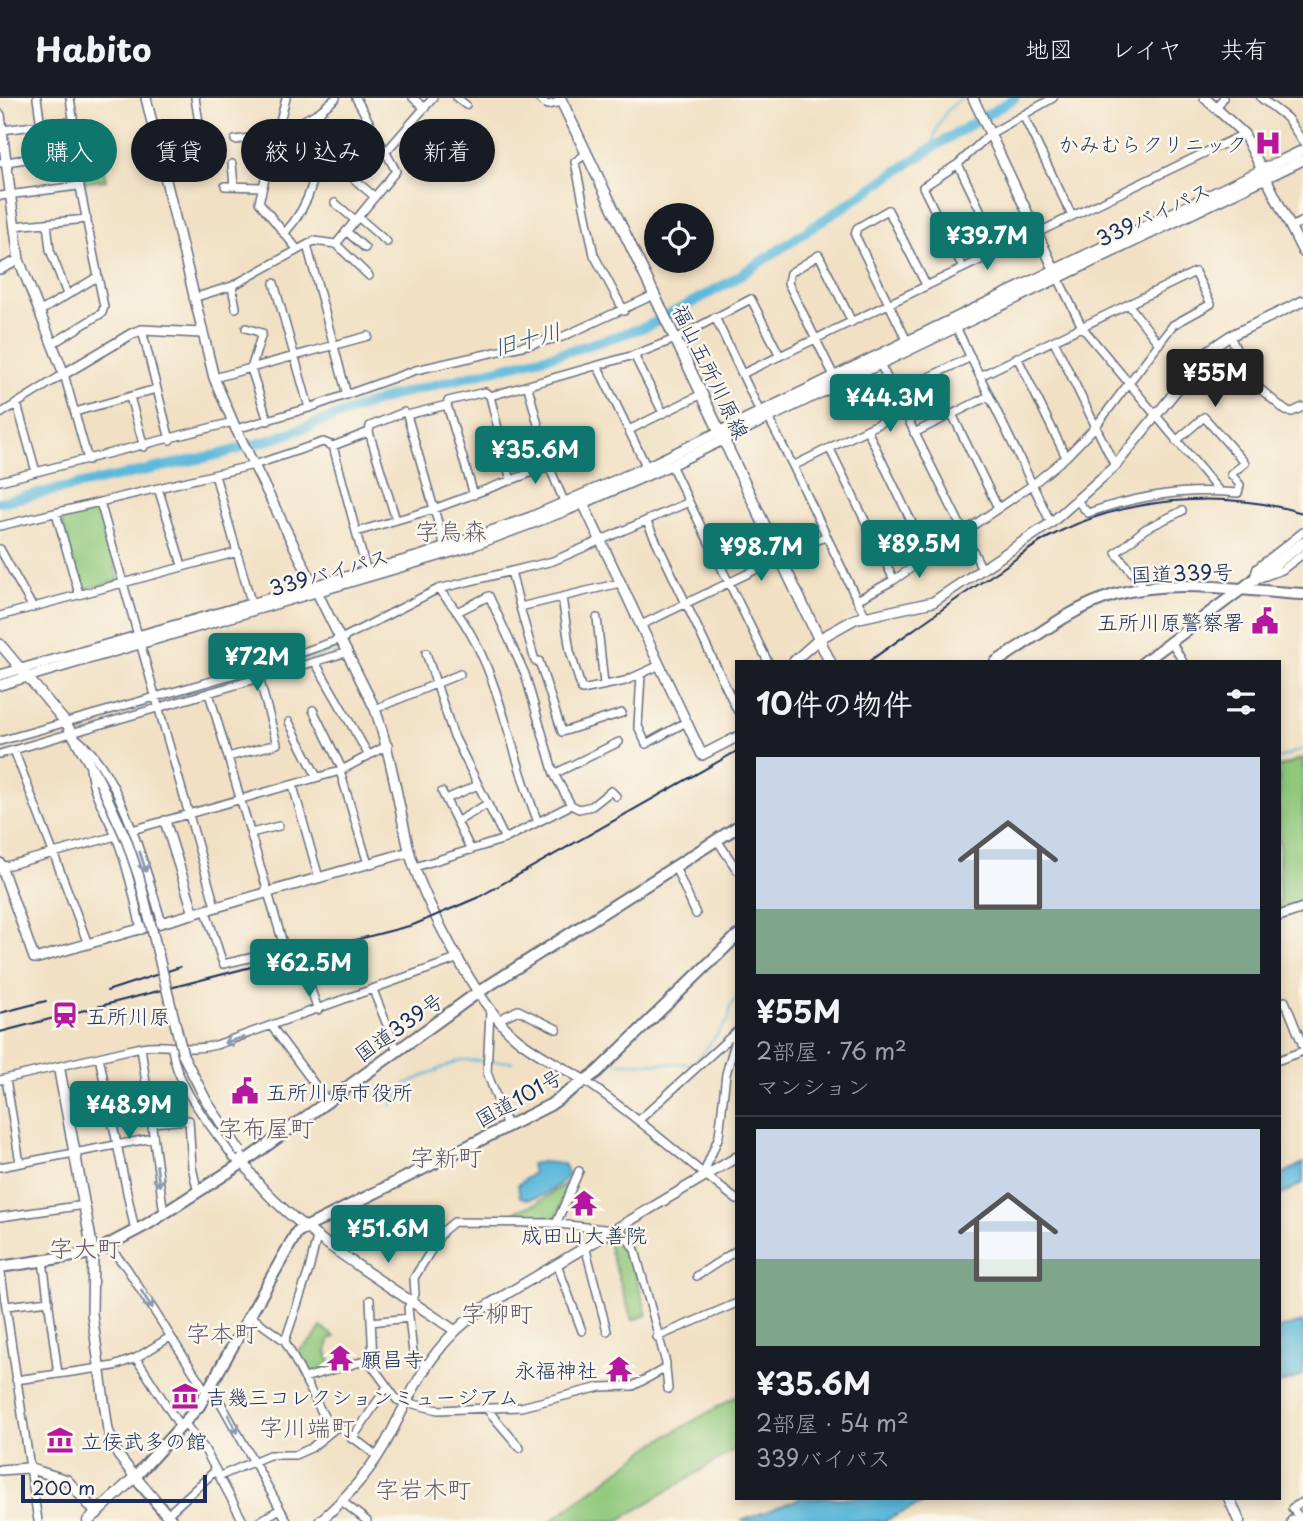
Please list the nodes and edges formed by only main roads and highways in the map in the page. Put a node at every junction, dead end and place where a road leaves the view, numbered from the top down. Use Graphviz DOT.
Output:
graph roads {
  1 [pos="560,100"];
  2 [pos="1303,543"];
  3 [pos="1239,590"];
  4 [pos="1303,594"];
  5 [pos="829,660"];
  6 [pos="999,660"];
  7 [pos="1147,660"];
  8 [pos="735,828"];
  9 [pos="735,938"];
  10 [pos="59,1068"];
  11 [pos="93,1253"];
  12 [pos="0,1267"];
  13 [pos="135,1477"];
  14 [pos="1230,1500"];
  15 [pos="170,1518"];
  16 [pos="88,1521"];
  17 [pos="1239,1521"];
  1 -- 5 [label="main road, 福山五所川原線"];
  2 -- 3 [label="highway"];
  3 -- 4 [label="highway, 国道339号"];
  3 -- 6 [label="highway, 国道339号"];
  3 -- 7 [label="highway"];
  8 -- 11 [label="highway, 国道339号"];
  9 -- 13 [label="highway, 国道101号"];
  10 -- 11 [label="main road"];
  11 -- 12 [label="highway, 国道339号"];
  13 -- 15 [label="highway"];
  13 -- 16 [label="main road"];
  14 -- 17 [label="main road"];
}
